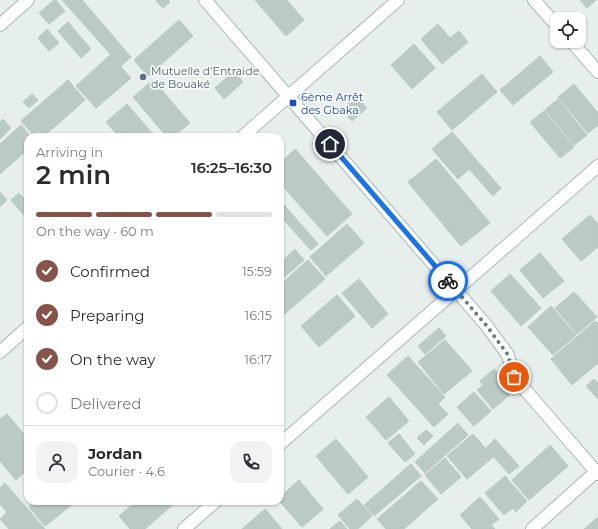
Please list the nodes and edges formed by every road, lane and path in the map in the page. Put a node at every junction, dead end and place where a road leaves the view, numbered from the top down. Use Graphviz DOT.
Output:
graph roads {
  1 [pos="28,0"];
  2 [pos="205,0"];
  3 [pos="398,0"];
  4 [pos="534,0"];
  5 [pos="550,18"];
  6 [pos="0,25"];
  7 [pos="577,48"];
  8 [pos="598,72"];
  9 [pos="288,96"];
  10 [pos="246,133"];
  11 [pos="598,166"];
  12 [pos="455,290"];
  13 [pos="24,331"];
  14 [pos="0,352"];
  15 [pos="284,440"];
  16 [pos="597,472"];
  17 [pos="211,505"];
  18 [pos="184,529"];
  19 [pos="532,529"];
  1 -- 6 [label="street"];
  2 -- 9 [label="street"];
  3 -- 9 [label="street"];
  4 -- 5 [label="street"];
  7 -- 8 [label="street"];
  9 -- 10 [label="street"];
  9 -- 12 [label="street"];
  11 -- 12 [label="street"];
  12 -- 15 [label="street"];
  12 -- 16 [label="street"];
  13 -- 14 [label="street"];
  16 -- 19 [label="street"];
  17 -- 18 [label="street"];
}
